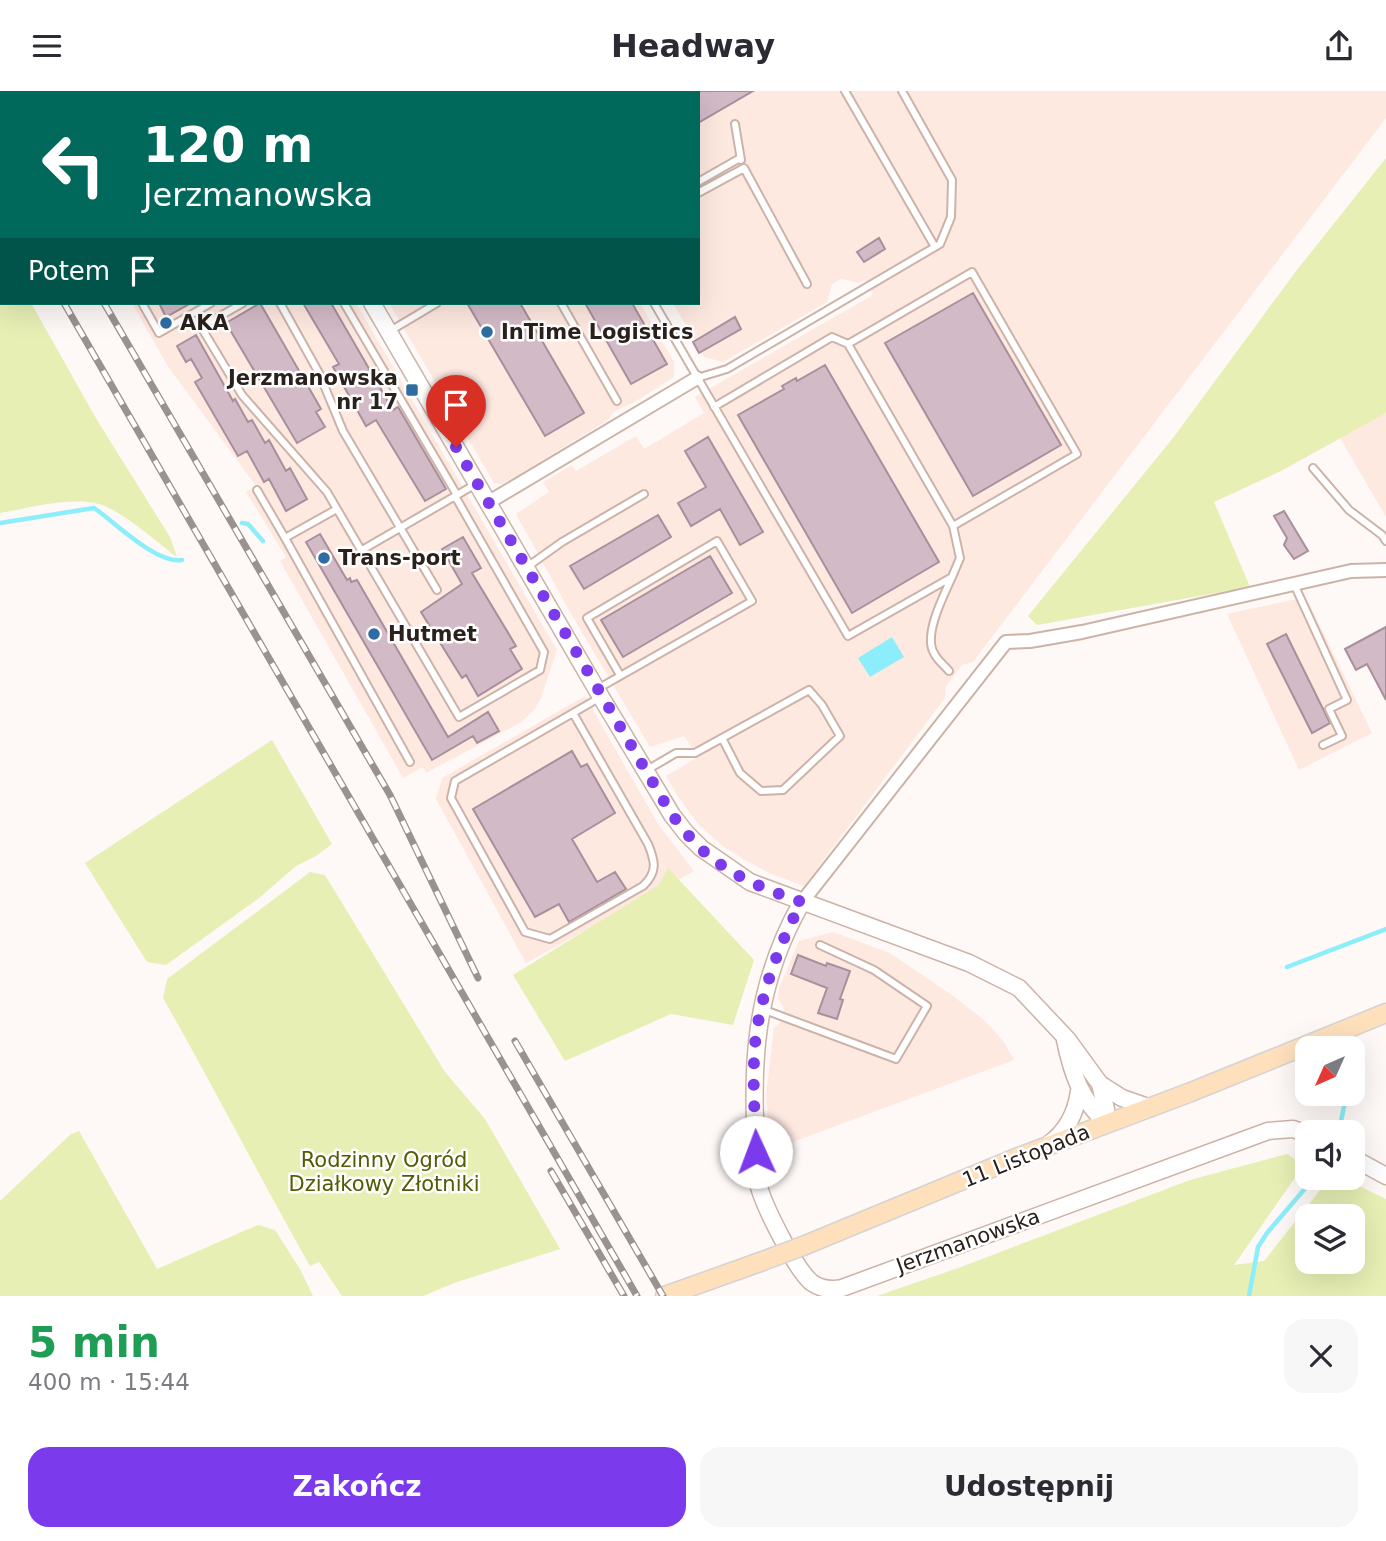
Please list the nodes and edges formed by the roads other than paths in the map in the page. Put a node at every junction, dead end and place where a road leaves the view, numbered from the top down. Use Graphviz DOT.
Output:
graph roads {
  1 [pos="845,91"];
  2 [pos="902,91"];
  3 [pos="736,124"];
  4 [pos="740,158"];
  5 [pos="744,168"];
  6 [pos="700,181"];
  7 [pos="700,192"];
  8 [pos="935,247"];
  9 [pos="807,284"];
  10 [pos="143,305"];
  11 [pos="208,305"];
  12 [pos="240,305"];
  13 [pos="281,305"];
  14 [pos="345,305"];
  15 [pos="373,305"];
  16 [pos="435,305"];
  17 [pos="562,305"];
  18 [pos="655,305"];
  19 [pos="388,332"];
  20 [pos="848,344"];
  21 [pos="697,378"];
  22 [pos="617,401"];
  23 [pos="714,407"];
  24 [pos="1313,468"];
  25 [pos="478,483"];
  26 [pos="257,489"];
  27 [pos="644,494"];
  28 [pos="456,495"];
  29 [pos="489,502"];
  30 [pos="337,509"];
  31 [pos="953,526"];
  32 [pos="401,527"];
  33 [pos="285,538"];
  34 [pos="1386,541"];
  35 [pos="362,550"];
  36 [pos="527,567"];
  37 [pos="1386,570"];
  38 [pos="952,577"];
  39 [pos="1294,584"];
  40 [pos="437,590"];
  41 [pos="949,671"];
  42 [pos="620,675"];
  43 [pos="599,693"];
  44 [pos="573,713"];
  45 [pos="722,738"];
  46 [pos="1323,745"];
  47 [pos="410,762"];
  48 [pos="646,771"];
  49 [pos="802,902"];
  50 [pos="820,945"];
  51 [pos="761,1009"];
  52 [pos="1386,1013"];
  53 [pos="1065,1037"];
  54 [pos="1100,1084"];
  55 [pos="1079,1091"];
  56 [pos="1151,1108"];
  57 [pos="1107,1124"];
  58 [pos="1295,1130"];
  59 [pos="1046,1146"];
  60 [pos="1365,1165"];
  61 [pos="1386,1176"];
  62 [pos="665,1296"];
  1 -- 8 [label="lane"];
  2 -- 8 [label="lane"];
  3 -- 4 [label="lane"];
  4 -- 5 [label="lane"];
  4 -- 6 [label="lane"];
  5 -- 7 [label="lane"];
  5 -- 9 [label="lane"];
  8 -- 21 [label="lane"];
  10 -- 11 [label="lane"];
  12 -- 30 [label="lane"];
  13 -- 32 [label="lane"];
  14 -- 28 [label="lane"];
  15 -- 19 [label="street"];
  16 -- 19 [label="lane"];
  17 -- 22 [label="lane"];
  18 -- 21 [label="lane"];
  19 -- 25 [label="street"];
  20 -- 23 [label="lane"];
  20 -- 31 [label="lane"];
  20 -- 31 [label="lane"];
  21 -- 23 [label="lane"];
  21 -- 29 [label="street"];
  23 -- 38 [label="lane"];
  24 -- 34 [label="lane"];
  25 -- 28 [label="lane"];
  25 -- 29 [label="street"];
  26 -- 33 [label="lane"];
  27 -- 36 [label="lane"];
  28 -- 32 [label="lane"];
  28 -- 35 [label="lane"];
  29 -- 36 [label="street"];
  30 -- 33 [label="lane"];
  30 -- 35 [label="lane"];
  31 -- 38 [label="lane"];
  32 -- 35 [label="lane"];
  32 -- 40 [label="lane"];
  33 -- 47 [label="lane"];
  36 -- 43 [label="street"];
  37 -- 39 [label="street"];
  38 -- 41 [label="lane"];
  39 -- 46 [label="lane"];
  39 -- 49 [label="street"];
  42 -- 42 [label="lane"];
  42 -- 43 [label="lane"];
  43 -- 44 [label="lane"];
  43 -- 48 [label="street"];
  44 -- 44 [label="lane"];
  45 -- 45 [label="lane"];
  45 -- 48 [label="lane"];
  48 -- 49 [label="street"];
  49 -- 51 [label="street, Jerzmanowska"];
  49 -- 53 [label="street"];
  50 -- 51 [label="lane"];
  51 -- 58 [label="street, Jerzmanowska"];
  52 -- 56 [label="main road, 11 Listopada"];
  53 -- 54 [label="street"];
  53 -- 55 [label="street"];
  54 -- 56 [label="street"];
  54 -- 57 [label="street"];
  55 -- 57 [label="street"];
  55 -- 59 [label="street"];
  56 -- 57 [label="main road, 11 Listopada"];
  57 -- 59 [label="main road, 11 Listopada"];
  59 -- 62 [label="main road, 11 Listopada, bridge"];
  60 -- 61 [label="street"];
}
